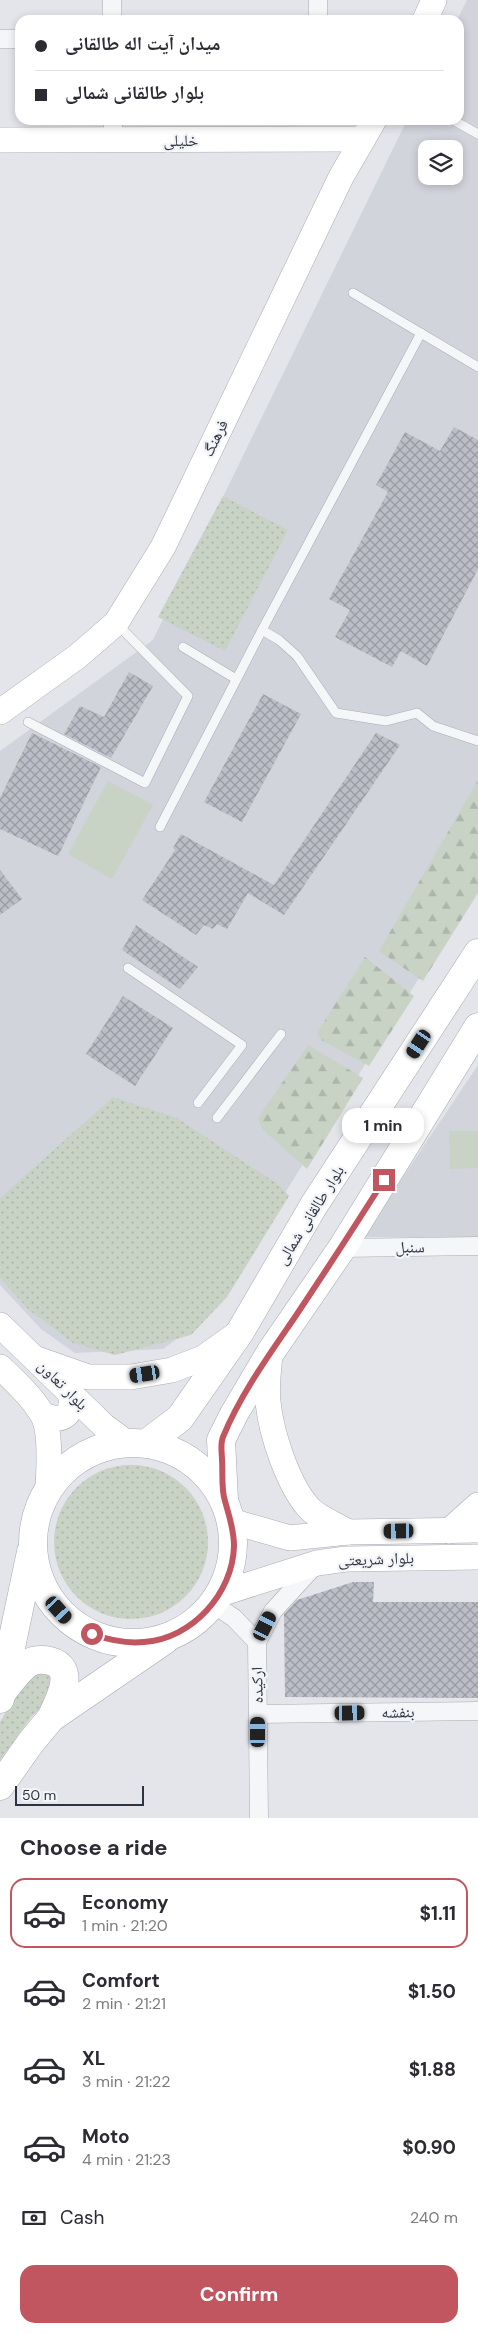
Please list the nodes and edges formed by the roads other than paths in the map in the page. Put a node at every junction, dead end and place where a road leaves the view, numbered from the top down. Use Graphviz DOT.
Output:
graph roads {
  1 [pos="112,0"];
  2 [pos="318,0"];
  3 [pos="434,0"];
  4 [pos="112,15"];
  5 [pos="318,15"];
  6 [pos="426,15"];
  7 [pos="0,39"];
  8 [pos="15,39"];
  9 [pos="462,125"];
  10 [pos="364,126"];
  11 [pos="113,130"];
  12 [pos="478,134"];
  13 [pos="322,139"];
  14 [pos="0,140"];
  15 [pos="278,140"];
  16 [pos="341,177"];
  17 [pos="353,293"];
  18 [pos="422,334"];
  19 [pos="478,367"];
  20 [pos="116,623"];
  21 [pos="262,630"];
  22 [pos="183,647"];
  23 [pos="236,680"];
  24 [pos="0,712"];
  25 [pos="28,722"];
  26 [pos="478,741"];
  27 [pos="160,827"];
  28 [pos="478,953"];
  29 [pos="128,968"];
  30 [pos="478,1028"];
  31 [pos="281,1034"];
  32 [pos="198,1103"];
  33 [pos="217,1118"];
  34 [pos="478,1246"];
  35 [pos="342,1248"];
  36 [pos="0,1325"];
  37 [pos="240,1332"];
  38 [pos="270,1353"];
  39 [pos="37,1359"];
  40 [pos="0,1367"];
  41 [pos="203,1385"];
  42 [pos="70,1392"];
  43 [pos="239,1406"];
  44 [pos="43,1415"];
  45 [pos="137,1443"];
  46 [pos="48,1488"];
  47 [pos="478,1505"];
  48 [pos="228,1511"];
  49 [pos="478,1530"];
  50 [pos="449,1531"];
  51 [pos="348,1532"];
  52 [pos="290,1538"];
  53 [pos="32,1548"];
  54 [pos="478,1557"];
  55 [pos="305,1567"];
  56 [pos="216,1599"];
  57 [pos="172,1635"];
  58 [pos="257,1642"];
  59 [pos="1,1695"];
  60 [pos="478,1711"];
  61 [pos="258,1714"];
  62 [pos="51,1718"];
  63 [pos="0,1786"];
  64 [pos="259,1818"];
  1 -- 4 [label="street"];
  2 -- 5 [label="street"];
  3 -- 6 [label="main road"];
  7 -- 8 [label="street"];
  9 -- 12 [label="lane"];
  10 -- 13 [label="main road, خلیلی"];
  10 -- 15 [label="main road"];
  10 -- 16 [label="main road, فرهنگ"];
  11 -- 14 [label="main road, خلیلی"];
  11 -- 15 [label="main road, خلیلی"];
  13 -- 15 [label="main road, خلیلی"];
  13 -- 16 [label="main road"];
  16 -- 20 [label="main road, فرهنگ"];
  17 -- 18 [label="lane"];
  18 -- 19 [label="lane"];
  18 -- 21 [label="lane"];
  20 -- 24 [label="main road, فرهنگ"];
  20 -- 25 [label="lane"];
  21 -- 23 [label="lane"];
  21 -- 26 [label="lane"];
  22 -- 23 [label="lane"];
  23 -- 27 [label="lane"];
  28 -- 37 [label="main road, بلوار طالقانی شمالی"];
  29 -- 32 [label="lane"];
  30 -- 35 [label="main road"];
  31 -- 33 [label="lane"];
  34 -- 35 [label="street, سنبل"];
  35 -- 38 [label="main road"];
  36 -- 39 [label="main road, بلوار تعاون"];
  37 -- 39 [label="main road"];
  37 -- 41 [label="main road, بلوار طالقانی شمالی"];
  38 -- 43 [label="main road"];
  38 -- 51 [label="main road"];
  39 -- 42 [label="main road, بلوار تعاون"];
  40 -- 44 [label="main road, بلوار تعاون"];
  41 -- 43 [label="main road"];
  41 -- 45 [label="main road, بلوار طالقانی شمالی"];
  42 -- 44 [label="main road"];
  42 -- 45 [label="main road, بلوار تعاون"];
  43 -- 48 [label="main road"];
  44 -- 46 [label="main road, بلوار تعاون"];
  45 -- 46 [label="main road"];
  45 -- 48 [label="main road"];
  46 -- 53 [label="main road"];
  47 -- 50 [label="main road"];
  48 -- 52 [label="main road, بلوار شریعتی"];
  48 -- 56 [label="main road"];
  49 -- 50 [label="main road, بلوار شریعتی"];
  50 -- 51 [label="main road, بلوار شریعتی"];
  51 -- 52 [label="main road, بلوار شریعتی"];
  52 -- 55 [label="main road"];
  53 -- 57 [label="main road"];
  53 -- 59 [label="main road"];
  54 -- 55 [label="main road, بلوار شریعتی"];
  55 -- 56 [label="main road, بلوار شریعتی"];
  55 -- 58 [label="street, ارکیده"];
  56 -- 57 [label="main road"];
  56 -- 58 [label="street"];
  57 -- 62 [label="main road"];
  58 -- 61 [label="street, ارکیده"];
  59 -- 62 [label="main road"];
  60 -- 61 [label="street, بنفشه"];
  61 -- 64 [label="street, ارکیده"];
  62 -- 63 [label="main road"];
}
